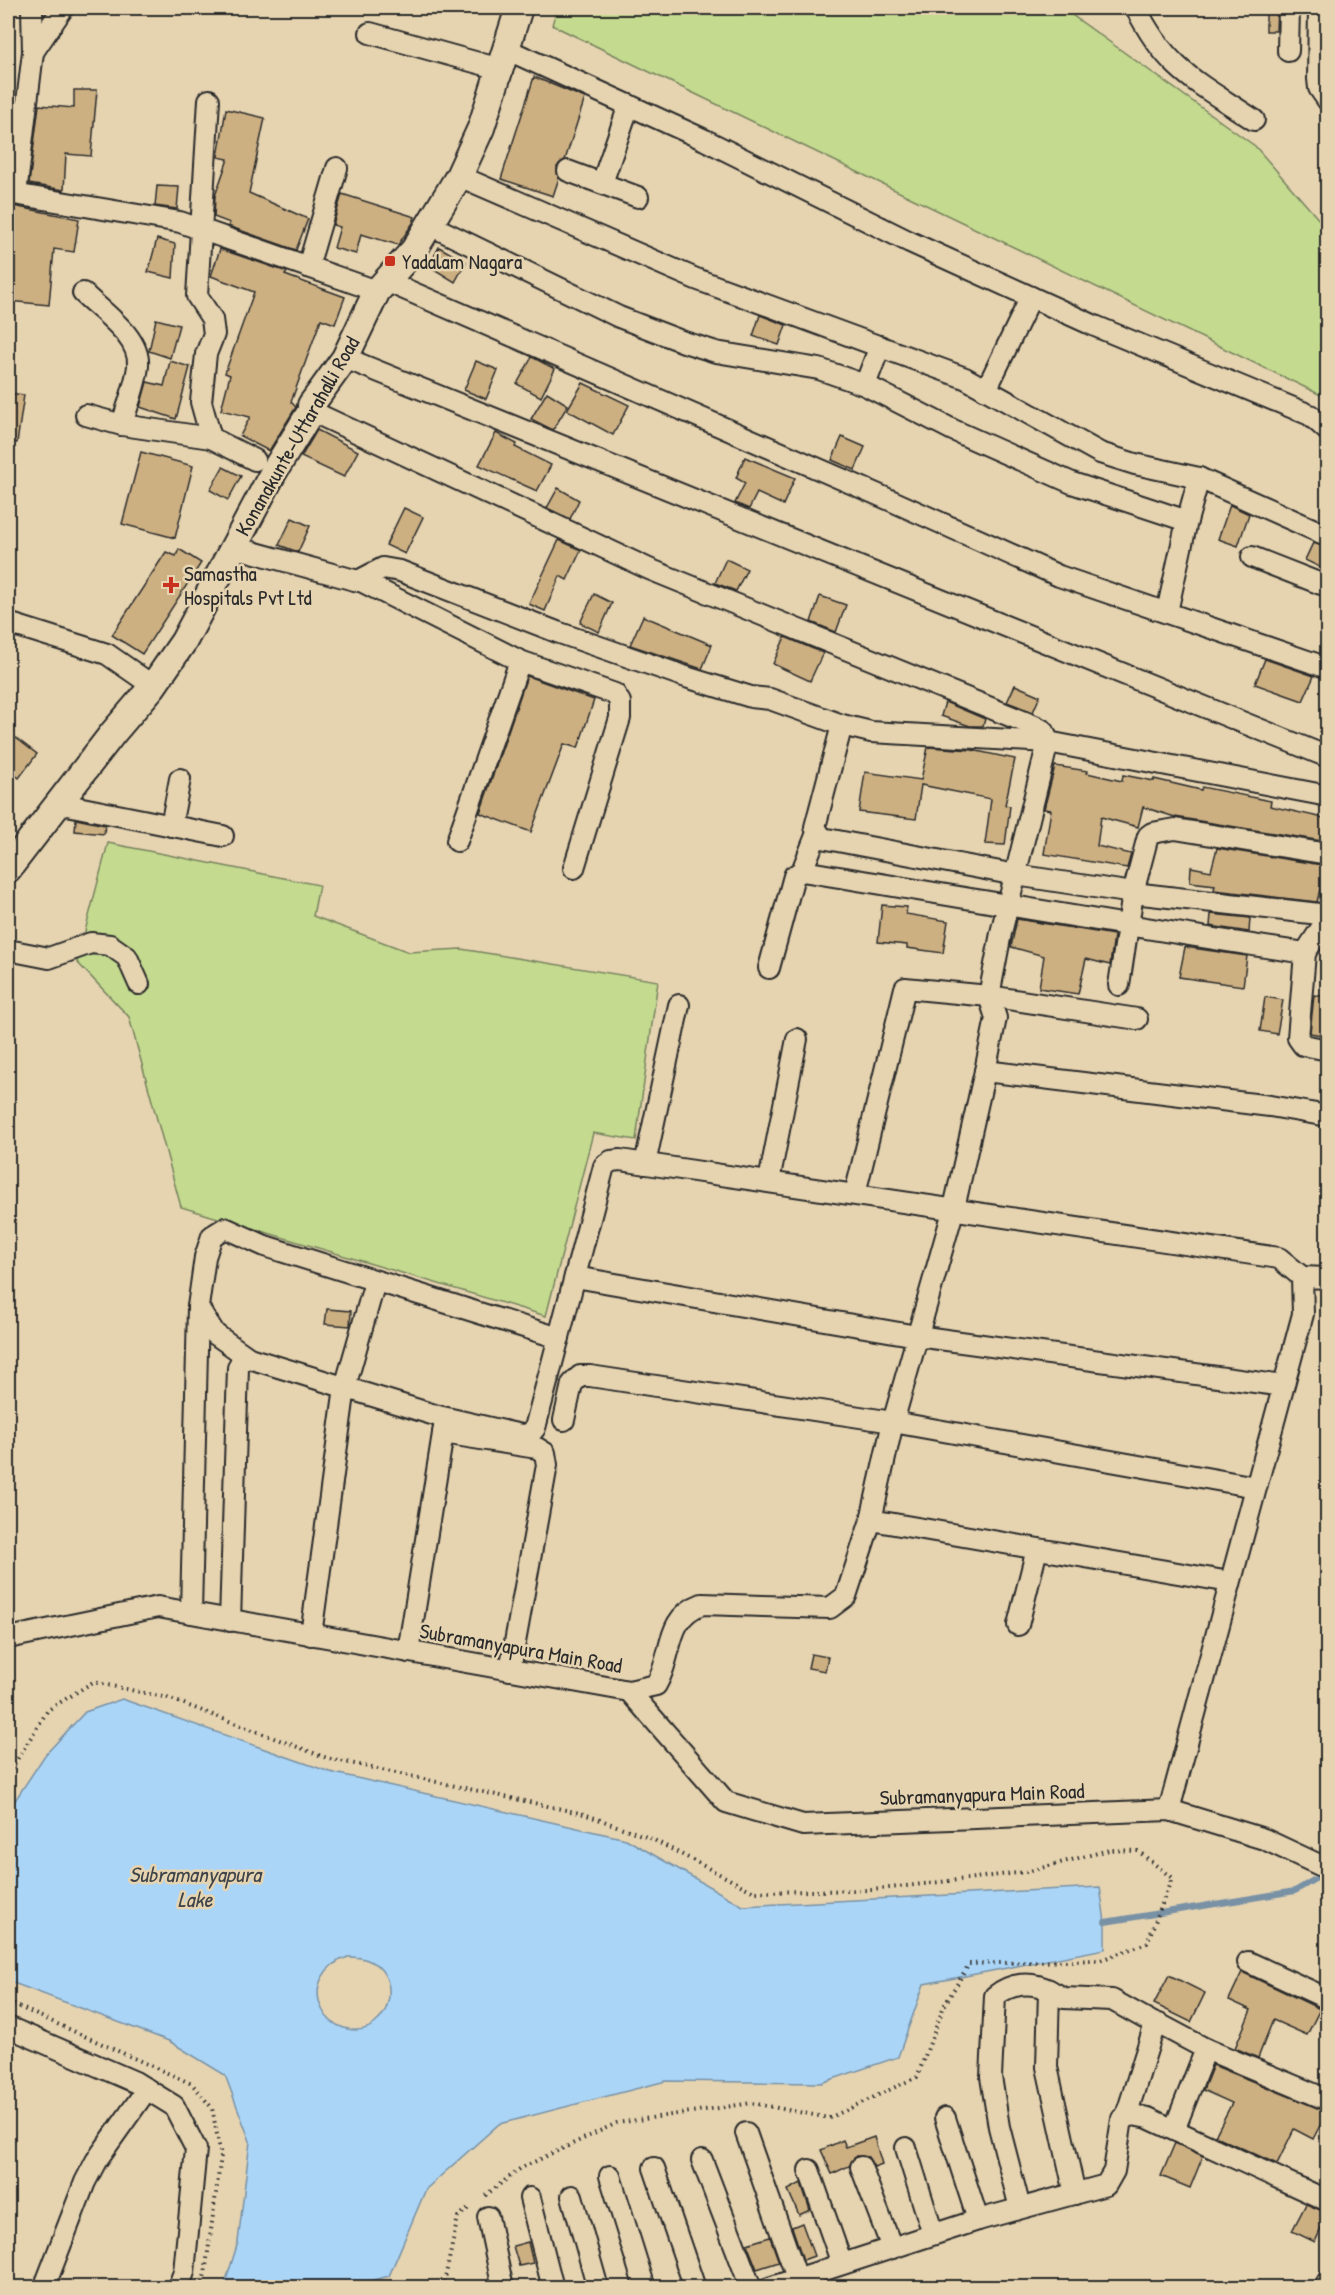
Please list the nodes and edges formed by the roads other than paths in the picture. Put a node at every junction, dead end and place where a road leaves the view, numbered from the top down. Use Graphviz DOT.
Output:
graph roads {
  1 [pos="32,8"];
  2 [pos="63,8"];
  3 [pos="519,8"];
  4 [pos="1136,8"];
  5 [pos="1290,8"];
  6 [pos="1319,8"];
  7 [pos="370,33"];
  8 [pos="1288,51"];
  9 [pos="33,52"];
  10 [pos="503,59"];
  11 [pos="209,100"];
  12 [pos="1328,101"];
  13 [pos="629,105"];
  14 [pos="1254,120"];
  15 [pos="337,168"];
  16 [pos="568,171"];
  17 [pos="459,176"];
  18 [pos="602,183"];
  19 [pos="12,193"];
  20 [pos="638,197"];
  21 [pos="430,225"];
  22 [pos="203,230"];
  23 [pos="308,267"];
  24 [pos="381,286"];
  25 [pos="83,293"];
  26 [pos="1031,297"];
  27 [pos="880,346"];
  28 [pos="345,358"];
  29 [pos="865,385"];
  30 [pos="986,390"];
  31 [pos="311,411"];
  32 [pos="86,415"];
  33 [pos="122,425"];
  34 [pos="1328,431"];
  35 [pos="211,438"];
  36 [pos="255,460"];
  37 [pos="1199,478"];
  38 [pos="1187,521"];
  39 [pos="1328,536"];
  40 [pos="234,547"];
  41 [pos="1252,557"];
  42 [pos="361,581"];
  43 [pos="1328,583"];
  44 [pos="1167,612"];
  45 [pos="8,623"];
  46 [pos="520,661"];
  47 [pos="1328,668"];
  48 [pos="153,686"];
  49 [pos="842,725"];
  50 [pos="1048,742"];
  51 [pos="1328,757"];
  52 [pos="180,779"];
  53 [pos="1328,796"];
  54 [pos="57,803"];
  55 [pos="171,825"];
  56 [pos="817,833"];
  57 [pos="223,836"];
  58 [pos="457,841"];
  59 [pos="1328,854"];
  60 [pos="574,868"];
  61 [pos="8,869"];
  62 [pos="802,871"];
  63 [pos="1016,875"];
  64 [pos="1133,893"];
  65 [pos="1010,904"];
  66 [pos="1328,917"];
  67 [pos="1130,927"];
  68 [pos="8,950"];
  69 [pos="1305,952"];
  70 [pos="769,969"];
  71 [pos="139,984"];
  72 [pos="1119,985"];
  73 [pos="989,996"];
  74 [pos="679,1005"];
  75 [pos="1137,1019"];
  76 [pos="797,1039"];
  77 [pos="1328,1050"];
  78 [pos="986,1071"];
  79 [pos="1328,1116"];
  80 [pos="645,1164"];
  81 [pos="770,1181"];
  82 [pos="855,1194"];
  83 [pos="954,1208"];
  84 [pos="575,1277"];
  85 [pos="1302,1277"];
  86 [pos="1328,1278"];
  87 [pos="375,1282"];
  88 [pos="198,1307"];
  89 [pos="916,1336"];
  90 [pos="559,1338"];
  91 [pos="249,1358"];
  92 [pos="1283,1386"];
  93 [pos="345,1388"];
  94 [pos="564,1420"];
  95 [pos="893,1422"];
  96 [pos="444,1425"];
  97 [pos="1256,1487"];
  98 [pos="871,1520"];
  99 [pos="1037,1549"];
  100 [pos="1230,1582"];
  101 [pos="190,1613"];
  102 [pos="230,1621"];
  103 [pos="1018,1625"];
  104 [pos="311,1635"];
  105 [pos="8,1638"];
  106 [pos="408,1652"];
  107 [pos="510,1670"];
  108 [pos="629,1691"];
  109 [pos="1168,1810"];
  110 [pos="1328,1869"];
  111 [pos="1248,1962"];
  112 [pos="1049,1990"];
  113 [pos="1328,1999"];
  114 [pos="1155,2024"];
  115 [pos="8,2026"];
  116 [pos="1206,2049"];
  117 [pos="147,2089"];
  118 [pos="1328,2100"];
  119 [pos="1126,2116"];
  120 [pos="945,2118"];
  121 [pos="1174,2130"];
  122 [pos="746,2133"];
  123 [pos="906,2148"];
  124 [pos="702,2160"];
  125 [pos="861,2167"];
  126 [pos="654,2168"];
  127 [pos="809,2170"];
  128 [pos="610,2176"];
  129 [pos="1075,2194"];
  130 [pos="572,2196"];
  131 [pos="530,2198"];
  132 [pos="1328,2201"];
  133 [pos="1020,2208"];
  134 [pos="488,2217"];
  135 [pos="978,2220"];
  136 [pos="933,2234"];
  137 [pos="892,2248"];
  138 [pos="842,2264"];
  139 [pos="797,2278"];
  140 [pos="1328,2281"];
  141 [pos="44,2288"];
  142 [pos="178,2288"];
  143 [pos="503,2288"];
  144 [pos="553,2288"];
  145 [pos="598,2288"];
  146 [pos="645,2288"];
  147 [pos="694,2288"];
  148 [pos="751,2288"];
  149 [pos="769,2288"];
  150 [pos="1324,2288"];
  1 -- 9 [label="street"];
  2 -- 9 [label="street"];
  3 -- 10 [label="main road, Konanakunte-Uttarahalli Road"];
  4 -- 14 [label="street"];
  5 -- 8 [label="street"];
  6 -- 12 [label="street"];
  7 -- 10 [label="street"];
  9 -- 19 [label="street"];
  10 -- 13 [label="street"];
  10 -- 17 [label="main road, Konanakunte-Uttarahalli Road"];
  11 -- 22 [label="street"];
  13 -- 18 [label="street"];
  13 -- 26 [label="street"];
  15 -- 23 [label="street"];
  16 -- 18 [label="street"];
  17 -- 21 [label="main road, Konanakunte-Uttarahalli Road"];
  17 -- 27 [label="street"];
  18 -- 20 [label="street"];
  19 -- 22 [label="street"];
  21 -- 24 [label="main road, Konanakunte-Uttarahalli Road"];
  21 -- 29 [label="street"];
  22 -- 23 [label="street"];
  22 -- 35 [label="street"];
  23 -- 24 [label="street"];
  24 -- 28 [label="main road, Konanakunte-Uttarahalli Road"];
  24 -- 44 [label="street"];
  25 -- 33 [label="street"];
  26 -- 30 [label="street"];
  26 -- 34 [label="street"];
  27 -- 29 [label="street"];
  27 -- 30 [label="street"];
  28 -- 31 [label="main road, Konanakunte-Uttarahalli Road"];
  28 -- 51 [label="street"];
  29 -- 38 [label="street"];
  30 -- 37 [label="street"];
  31 -- 40 [label="main road, Konanakunte-Uttarahalli Road"];
  31 -- 50 [label="street"];
  32 -- 33 [label="street"];
  33 -- 35 [label="street"];
  35 -- 36 [label="street"];
  37 -- 38 [label="street"];
  37 -- 39 [label="street"];
  38 -- 44 [label="street"];
  40 -- 42 [label="street"];
  40 -- 48 [label="main road, Konanakunte-Uttarahalli Road"];
  41 -- 43 [label="street"];
  42 -- 46 [label="street"];
  42 -- 49 [label="street"];
  44 -- 47 [label="street"];
  45 -- 48 [label="street"];
  46 -- 58 [label="street"];
  46 -- 60 [label="street"];
  48 -- 54 [label="main road, Konanakunte-Uttarahalli Road"];
  49 -- 50 [label="street"];
  49 -- 56 [label="street"];
  50 -- 53 [label="street"];
  50 -- 63 [label="street"];
  52 -- 55 [label="street"];
  54 -- 55 [label="street"];
  54 -- 61 [label="main road, Konanakunte-Uttarahalli Road"];
  55 -- 57 [label="street"];
  56 -- 62 [label="street"];
  56 -- 63 [label="street"];
  59 -- 64 [label="street"];
  62 -- 65 [label="street"];
  62 -- 70 [label="street"];
  63 -- 64 [label="street"];
  63 -- 65 [label="street"];
  64 -- 66 [label="street"];
  64 -- 67 [label="street"];
  65 -- 67 [label="street"];
  65 -- 73 [label="street"];
  66 -- 69 [label="street"];
  67 -- 69 [label="street"];
  67 -- 72 [label="street"];
  68 -- 71 [label="street"];
  69 -- 77 [label="street"];
  73 -- 75 [label="street"];
  73 -- 78 [label="street"];
  73 -- 82 [label="street"];
  74 -- 80 [label="street"];
  76 -- 81 [label="street"];
  78 -- 79 [label="street"];
  78 -- 83 [label="street"];
  80 -- 81 [label="street"];
  80 -- 84 [label="street"];
  81 -- 82 [label="street"];
  82 -- 83 [label="street"];
  83 -- 85 [label="street"];
  83 -- 89 [label="street"];
  84 -- 89 [label="street"];
  84 -- 90 [label="street"];
  85 -- 86 [label="street"];
  85 -- 92 [label="street"];
  87 -- 88 [label="street"];
  87 -- 90 [label="street"];
  87 -- 93 [label="street"];
  88 -- 91 [label="street"];
  88 -- 101 [label="street"];
  89 -- 92 [label="street"];
  89 -- 95 [label="street"];
  90 -- 96 [label="street"];
  91 -- 93 [label="street"];
  91 -- 102 [label="street"];
  92 -- 97 [label="street"];
  93 -- 96 [label="street"];
  93 -- 104 [label="street"];
  94 -- 95 [label="street"];
  95 -- 97 [label="street"];
  95 -- 98 [label="street"];
  96 -- 106 [label="street"];
  96 -- 107 [label="street"];
  97 -- 100 [label="street"];
  98 -- 99 [label="street"];
  98 -- 108 [label="street"];
  99 -- 100 [label="street"];
  99 -- 103 [label="street"];
  100 -- 109 [label="street"];
  101 -- 102 [label="street, Subramanyapura Main Road"];
  101 -- 105 [label="street, Subramanyapura Main Road"];
  102 -- 104 [label="street, Subramanyapura Main Road"];
  104 -- 106 [label="street, Subramanyapura Main Road"];
  106 -- 107 [label="street, Subramanyapura Main Road"];
  107 -- 108 [label="street, Subramanyapura Main Road"];
  108 -- 109 [label="street, Subramanyapura Main Road"];
  109 -- 110 [label="street, Subramanyapura Main Road"];
  111 -- 113 [label="street"];
  112 -- 114 [label="street"];
  112 -- 129 [label="street"];
  112 -- 133 [label="street"];
  114 -- 116 [label="street"];
  114 -- 119 [label="street"];
  115 -- 117 [label="street"];
  116 -- 118 [label="street"];
  116 -- 121 [label="street"];
  117 -- 141 [label="street"];
  117 -- 142 [label="street"];
  119 -- 121 [label="street"];
  119 -- 129 [label="street"];
  120 -- 135 [label="street"];
  121 -- 132 [label="street"];
  122 -- 139 [label="street"];
  123 -- 136 [label="street"];
  124 -- 148 [label="street"];
  125 -- 137 [label="street"];
  126 -- 147 [label="street"];
  127 -- 138 [label="street"];
  128 -- 146 [label="street"];
  129 -- 133 [label="street"];
  130 -- 145 [label="street"];
  131 -- 144 [label="street"];
  133 -- 135 [label="street"];
  134 -- 143 [label="street"];
  135 -- 136 [label="street"];
  136 -- 137 [label="street"];
  137 -- 138 [label="street"];
  138 -- 139 [label="street"];
  139 -- 149 [label="street"];
  140 -- 150 [label="street"];
}
